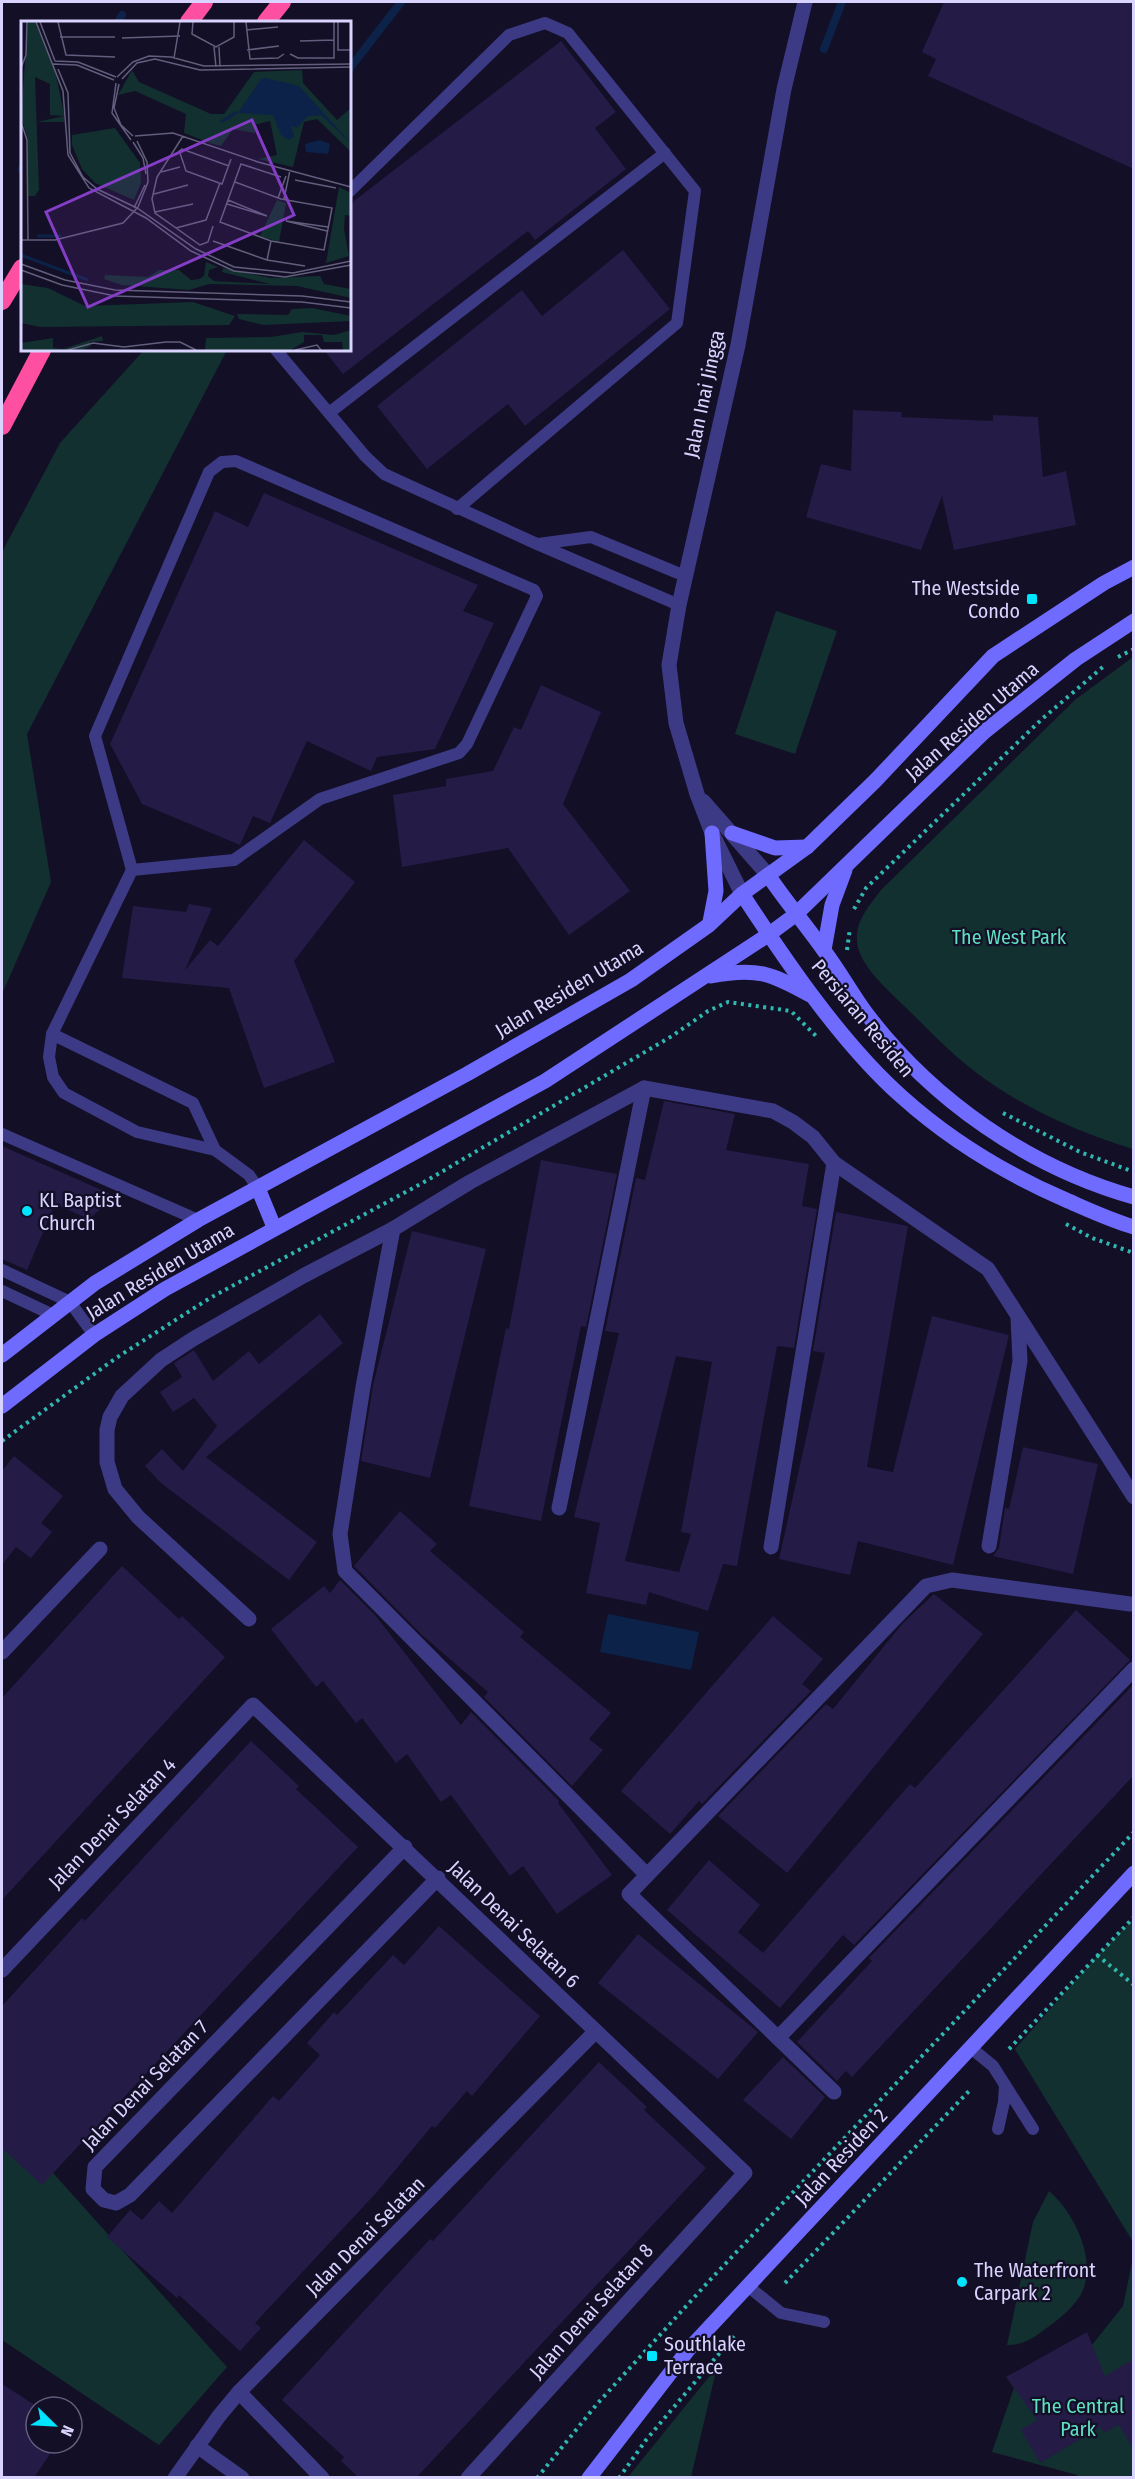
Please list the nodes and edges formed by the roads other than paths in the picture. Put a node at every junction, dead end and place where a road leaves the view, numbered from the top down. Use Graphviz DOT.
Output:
graph roads {
  1 [pos="204,2"];
  2 [pos="282,2"];
  3 [pos="805,2"];
  4 [pos="190,21"];
  5 [pos="267,21"];
  6 [pos="665,153"];
  7 [pos="351,191"];
  8 [pos="21,270"];
  9 [pos="2,301"];
  10 [pos="41,351"];
  11 [pos="277,351"];
  12 [pos="329,413"];
  13 [pos="2,426"];
  14 [pos="457,509"];
  15 [pos="537,544"];
  16 [pos="1134,567"];
  17 [pos="685,576"];
  18 [pos="679,605"];
  19 [pos="1134,621"];
  20 [pos="697,794"];
  21 [pos="712,833"];
  22 [pos="732,833"];
  23 [pos="807,847"];
  24 [pos="849,862"];
  25 [pos="132,870"];
  26 [pos="768,875"];
  27 [pos="742,894"];
  28 [pos="795,915"];
  29 [pos="709,925"];
  30 [pos="768,934"];
  31 [pos="824,950"];
  32 [pos="703,978"];
  33 [pos="816,998"];
  34 [pos="52,1034"];
  35 [pos="644,1088"];
  36 [pos="2,1134"];
  37 [pos="215,1150"];
  38 [pos="834,1163"];
  39 [pos="258,1188"];
  40 [pos="1134,1197"];
  41 [pos="198,1220"];
  42 [pos="274,1227"];
  43 [pos="1134,1227"];
  44 [pos="393,1229"];
  45 [pos="2,1270"];
  46 [pos="2,1291"];
  47 [pos="70,1302"];
  48 [pos="53,1315"];
  49 [pos="1018,1316"];
  50 [pos="94,1335"];
  51 [pos="2,1355"];
  52 [pos="2,1406"];
  53 [pos="1134,1497"];
  54 [pos="559,1508"];
  55 [pos="989,1546"];
  56 [pos="771,1547"];
  57 [pos="100,1549"];
  58 [pos="1132,1605"];
  59 [pos="249,1619"];
  60 [pos="2,1652"];
  61 [pos="1134,1669"];
  62 [pos="253,1705"];
  63 [pos="405,1847"];
  64 [pos="1134,1873"];
  65 [pos="647,1875"];
  66 [pos="438,1878"];
  67 [pos="2,1970"];
  68 [pos="595,2032"];
  69 [pos="778,2038"];
  70 [pos="971,2048"];
  71 [pos="1005,2084"];
  72 [pos="834,2092"];
  73 [pos="998,2129"];
  74 [pos="1033,2129"];
  75 [pos="744,2173"];
  76 [pos="749,2287"];
  77 [pos="824,2322"];
  78 [pos="239,2392"];
  79 [pos="197,2446"];
  80 [pos="176,2478"];
  81 [pos="242,2478"];
  82 [pos="322,2478"];
  83 [pos="468,2478"];
  84 [pos="589,2478"];
  1 -- 4 [label="highway"];
  2 -- 5 [label="highway"];
  3 -- 17 [label="street, Jalan Inai Jingga"];
  6 -- 7 [label="lane"];
  6 -- 12 [label="lane"];
  6 -- 14 [label="lane"];
  8 -- 9 [label="highway"];
  10 -- 13 [label="highway"];
  11 -- 12 [label="lane"];
  12 -- 14 [label="lane"];
  14 -- 15 [label="lane"];
  15 -- 17 [label="lane"];
  15 -- 18 [label="lane"];
  16 -- 23 [label="street, Jalan Residen Utama"];
  17 -- 18 [label="street, Jalan Inai Jingga"];
  18 -- 20 [label="street, Jalan Inai Jingga"];
  19 -- 24 [label="street, Jalan Residen Utama"];
  20 -- 21 [label="street, Jalan Inai Jingga"];
  20 -- 22 [label="street, Jalan Inai Jingga"];
  21 -- 27 [label="street, Jalan Inai Jingga"];
  21 -- 29 [label="street"];
  22 -- 23 [label="street"];
  22 -- 26 [label="street, Jalan Inai Jingga"];
  23 -- 26 [label="street, Jalan Residen Utama"];
  24 -- 28 [label="street, Jalan Residen Utama"];
  24 -- 31 [label="street"];
  25 -- 25 [label="lane"];
  25 -- 34 [label="lane"];
  26 -- 27 [label="street, Jalan Residen Utama"];
  26 -- 28 [label="street, Persiaran Residen"];
  27 -- 29 [label="street, Jalan Residen Utama"];
  27 -- 30 [label="street, Persiaran Residen"];
  28 -- 30 [label="street, Jalan Residen Utama"];
  28 -- 31 [label="street, Persiaran Residen"];
  29 -- 39 [label="street, Jalan Residen Utama"];
  30 -- 32 [label="street, Jalan Residen Utama"];
  30 -- 33 [label="street, Persiaran Residen"];
  31 -- 40 [label="street, Persiaran Residen"];
  32 -- 33 [label="street"];
  32 -- 42 [label="street, Jalan Residen Utama"];
  33 -- 43 [label="street, Persiaran Residen"];
  34 -- 37 [label="lane"];
  34 -- 37 [label="lane"];
  35 -- 38 [label="street"];
  35 -- 44 [label="street"];
  35 -- 54 [label="street"];
  36 -- 41 [label="lane"];
  37 -- 39 [label="lane"];
  38 -- 49 [label="street"];
  38 -- 56 [label="street"];
  39 -- 41 [label="street, Jalan Residen Utama"];
  39 -- 42 [label="street"];
  41 -- 47 [label="street, Jalan Residen Utama"];
  42 -- 50 [label="street, Jalan Residen Utama"];
  44 -- 59 [label="street"];
  44 -- 65 [label="street"];
  45 -- 47 [label="lane"];
  46 -- 48 [label="lane"];
  47 -- 48 [label="street, Jalan Residen Utama"];
  47 -- 50 [label="lane"];
  48 -- 51 [label="street, Jalan Residen Utama"];
  49 -- 53 [label="street"];
  49 -- 55 [label="street"];
  50 -- 52 [label="street, Jalan Residen Utama"];
  57 -- 60 [label="street"];
  58 -- 65 [label="street"];
  61 -- 69 [label="street"];
  62 -- 63 [label="street, Jalan Denai Selatan 6"];
  62 -- 67 [label="street, Jalan Denai Selatan 4"];
  63 -- 66 [label="street, Jalan Denai Selatan 6"];
  63 -- 66 [label="street, Jalan Denai Selatan 7"];
  64 -- 70 [label="street, Jalan Residen 2"];
  65 -- 69 [label="street"];
  66 -- 68 [label="street, Jalan Denai Selatan 6"];
  68 -- 75 [label="street, Jalan Denai Selatan 6"];
  68 -- 78 [label="street, Jalan Denai Selatan"];
  69 -- 72 [label="street"];
  70 -- 71 [label="lane"];
  70 -- 76 [label="street, Jalan Residen 2"];
  71 -- 73 [label="lane"];
  71 -- 74 [label="lane"];
  75 -- 83 [label="street, Jalan Denai Selatan 8"];
  76 -- 77 [label="lane"];
  76 -- 84 [label="street, Jalan Residen 2"];
  78 -- 79 [label="street, Jalan Denai Selatan"];
  78 -- 82 [label="street"];
  79 -- 80 [label="street, Jalan Denai Selatan"];
  79 -- 81 [label="street"];
}
